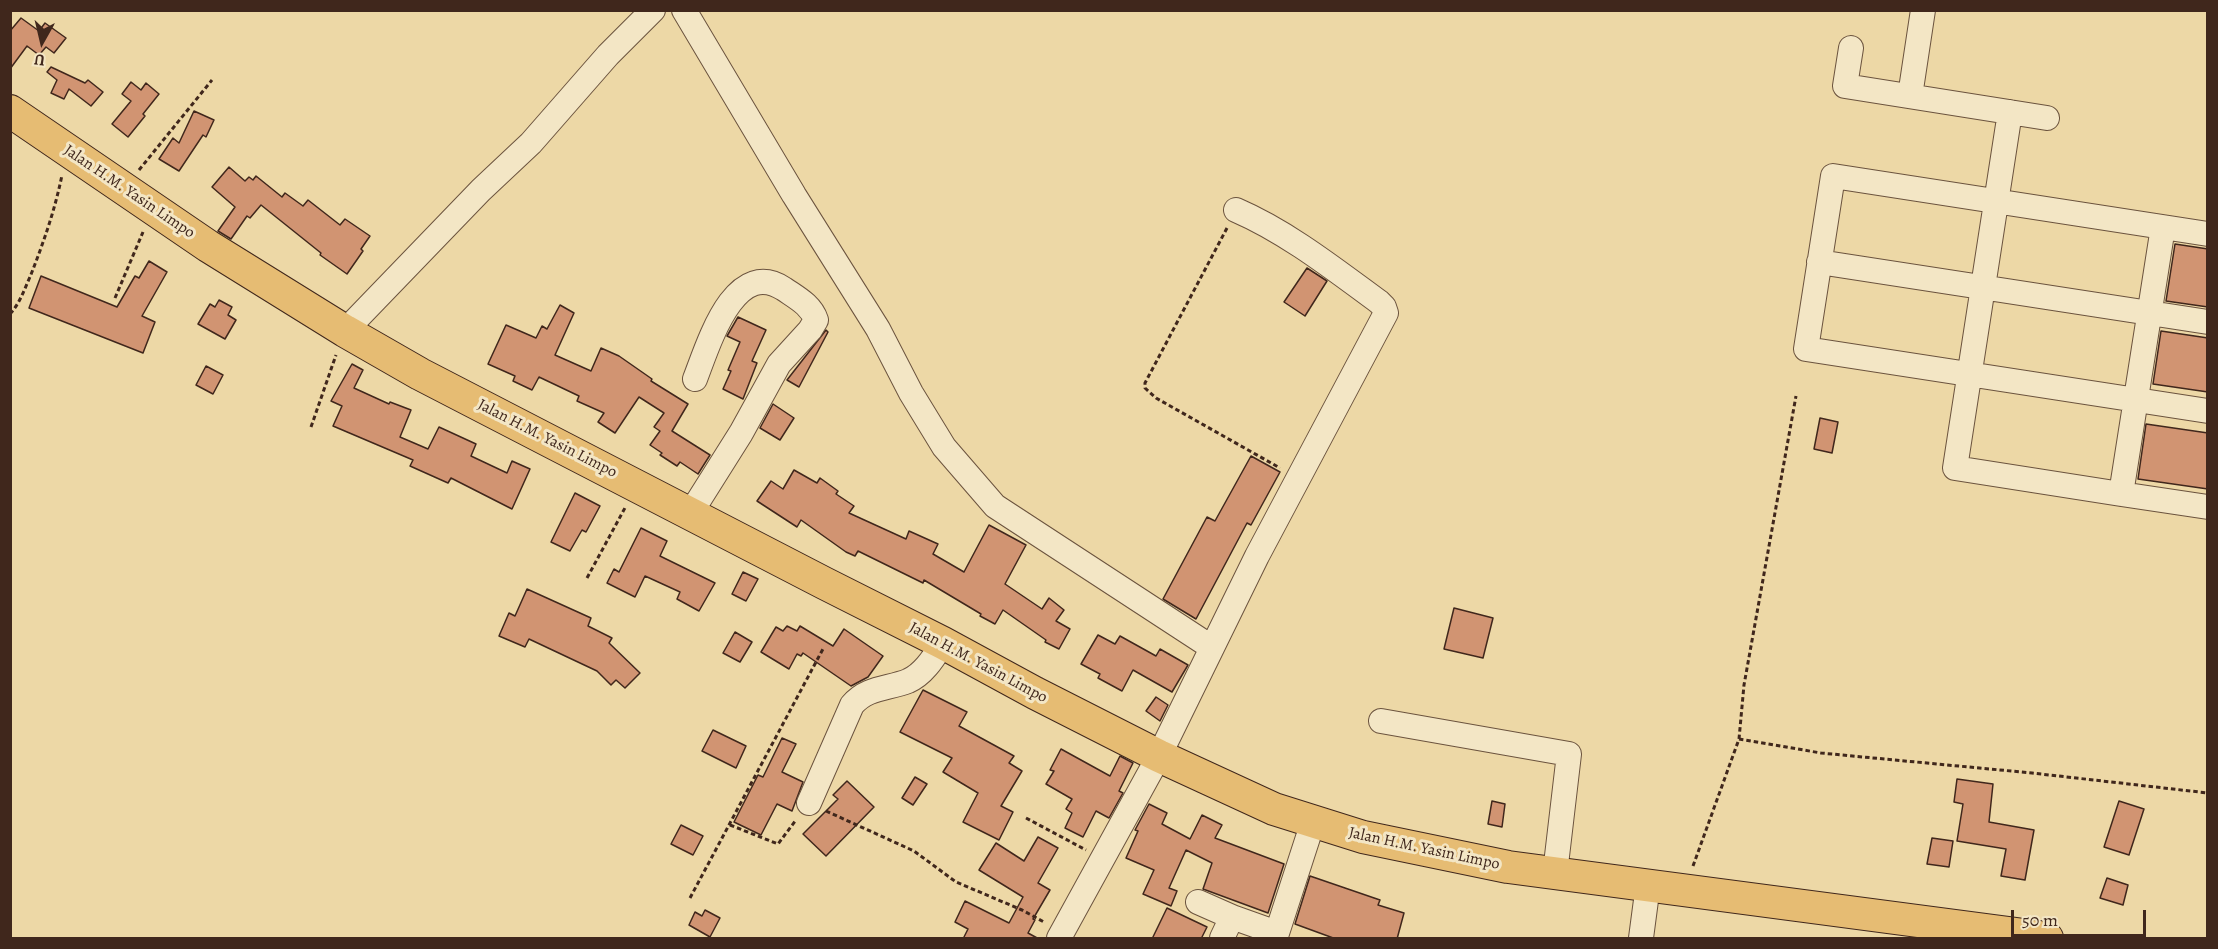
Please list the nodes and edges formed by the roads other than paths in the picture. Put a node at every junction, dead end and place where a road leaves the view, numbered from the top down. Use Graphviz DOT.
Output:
graph roads {
  1 [pos="653,10"];
  2 [pos="684,10"];
  3 [pos="1923,10"];
  4 [pos="1851,48"];
  5 [pos="1910,96"];
  6 [pos="10,111"];
  7 [pos="2010,112"];
  8 [pos="2047,117"];
  9 [pos="1996,201"];
  10 [pos="1236,210"];
  11 [pos="2163,227"];
  12 [pos="2208,234"];
  13 [pos="1819,262"];
  14 [pos="1983,288"];
  15 [pos="2150,313"];
  16 [pos="2208,322"];
  17 [pos="345,331"];
  18 [pos="1970,374"];
  19 [pos="695,378"];
  20 [pos="2136,400"];
  21 [pos="2208,411"];
  22 [pos="2121,494"];
  23 [pos="2208,507"];
  24 [pos="690,514"];
  25 [pos="943,643"];
  26 [pos="1211,647"];
  27 [pos="1381,721"];
  28 [pos="1159,756"];
  29 [pos="809,803"];
  30 [pos="1313,822"];
  31 [pos="1556,873"];
  32 [pos="1648,885"];
  33 [pos="1198,902"];
  34 [pos="1232,917"];
  35 [pos="1987,935"];
  36 [pos="1061,936"];
  37 [pos="1283,936"];
  38 [pos="1222,939"];
  39 [pos="1641,939"];
  40 [pos="2047,939"];
  1 -- 17 [label="street"];
  2 -- 26 [label="street"];
  3 -- 5 [label="street"];
  4 -- 5 [label="street"];
  5 -- 7 [label="street"];
  6 -- 17 [label="main road, Jalan H.M. Yasin Limpo"];
  7 -- 8 [label="street"];
  7 -- 9 [label="street"];
  9 -- 11 [label="street"];
  9 -- 13 [label="street"];
  9 -- 14 [label="street"];
  10 -- 26 [label="street"];
  11 -- 12 [label="street"];
  11 -- 15 [label="street"];
  13 -- 14 [label="street"];
  13 -- 18 [label="street"];
  14 -- 15 [label="street"];
  14 -- 18 [label="street"];
  15 -- 16 [label="street"];
  15 -- 20 [label="street"];
  17 -- 24 [label="main road, Jalan H.M. Yasin Limpo"];
  18 -- 20 [label="street"];
  18 -- 22 [label="street"];
  19 -- 24 [label="street"];
  20 -- 21 [label="street"];
  20 -- 22 [label="street"];
  22 -- 23 [label="street"];
  24 -- 25 [label="main road, Jalan H.M. Yasin Limpo"];
  25 -- 28 [label="main road, Jalan H.M. Yasin Limpo"];
  25 -- 29 [label="street"];
  26 -- 28 [label="street"];
  27 -- 31 [label="street"];
  28 -- 30 [label="main road, Jalan H.M. Yasin Limpo"];
  28 -- 36 [label="street"];
  30 -- 31 [label="main road, Jalan H.M. Yasin Limpo"];
  30 -- 37 [label="street"];
  31 -- 32 [label="main road, Jalan H.M. Yasin Limpo"];
  32 -- 35 [label="main road, Jalan H.M. Yasin Limpo"];
  32 -- 39 [label="street"];
  33 -- 34 [label="street"];
  34 -- 37 [label="street"];
  34 -- 38 [label="street"];
  35 -- 40 [label="main road, Jalan H.M. Yasin Limpo"];
}
